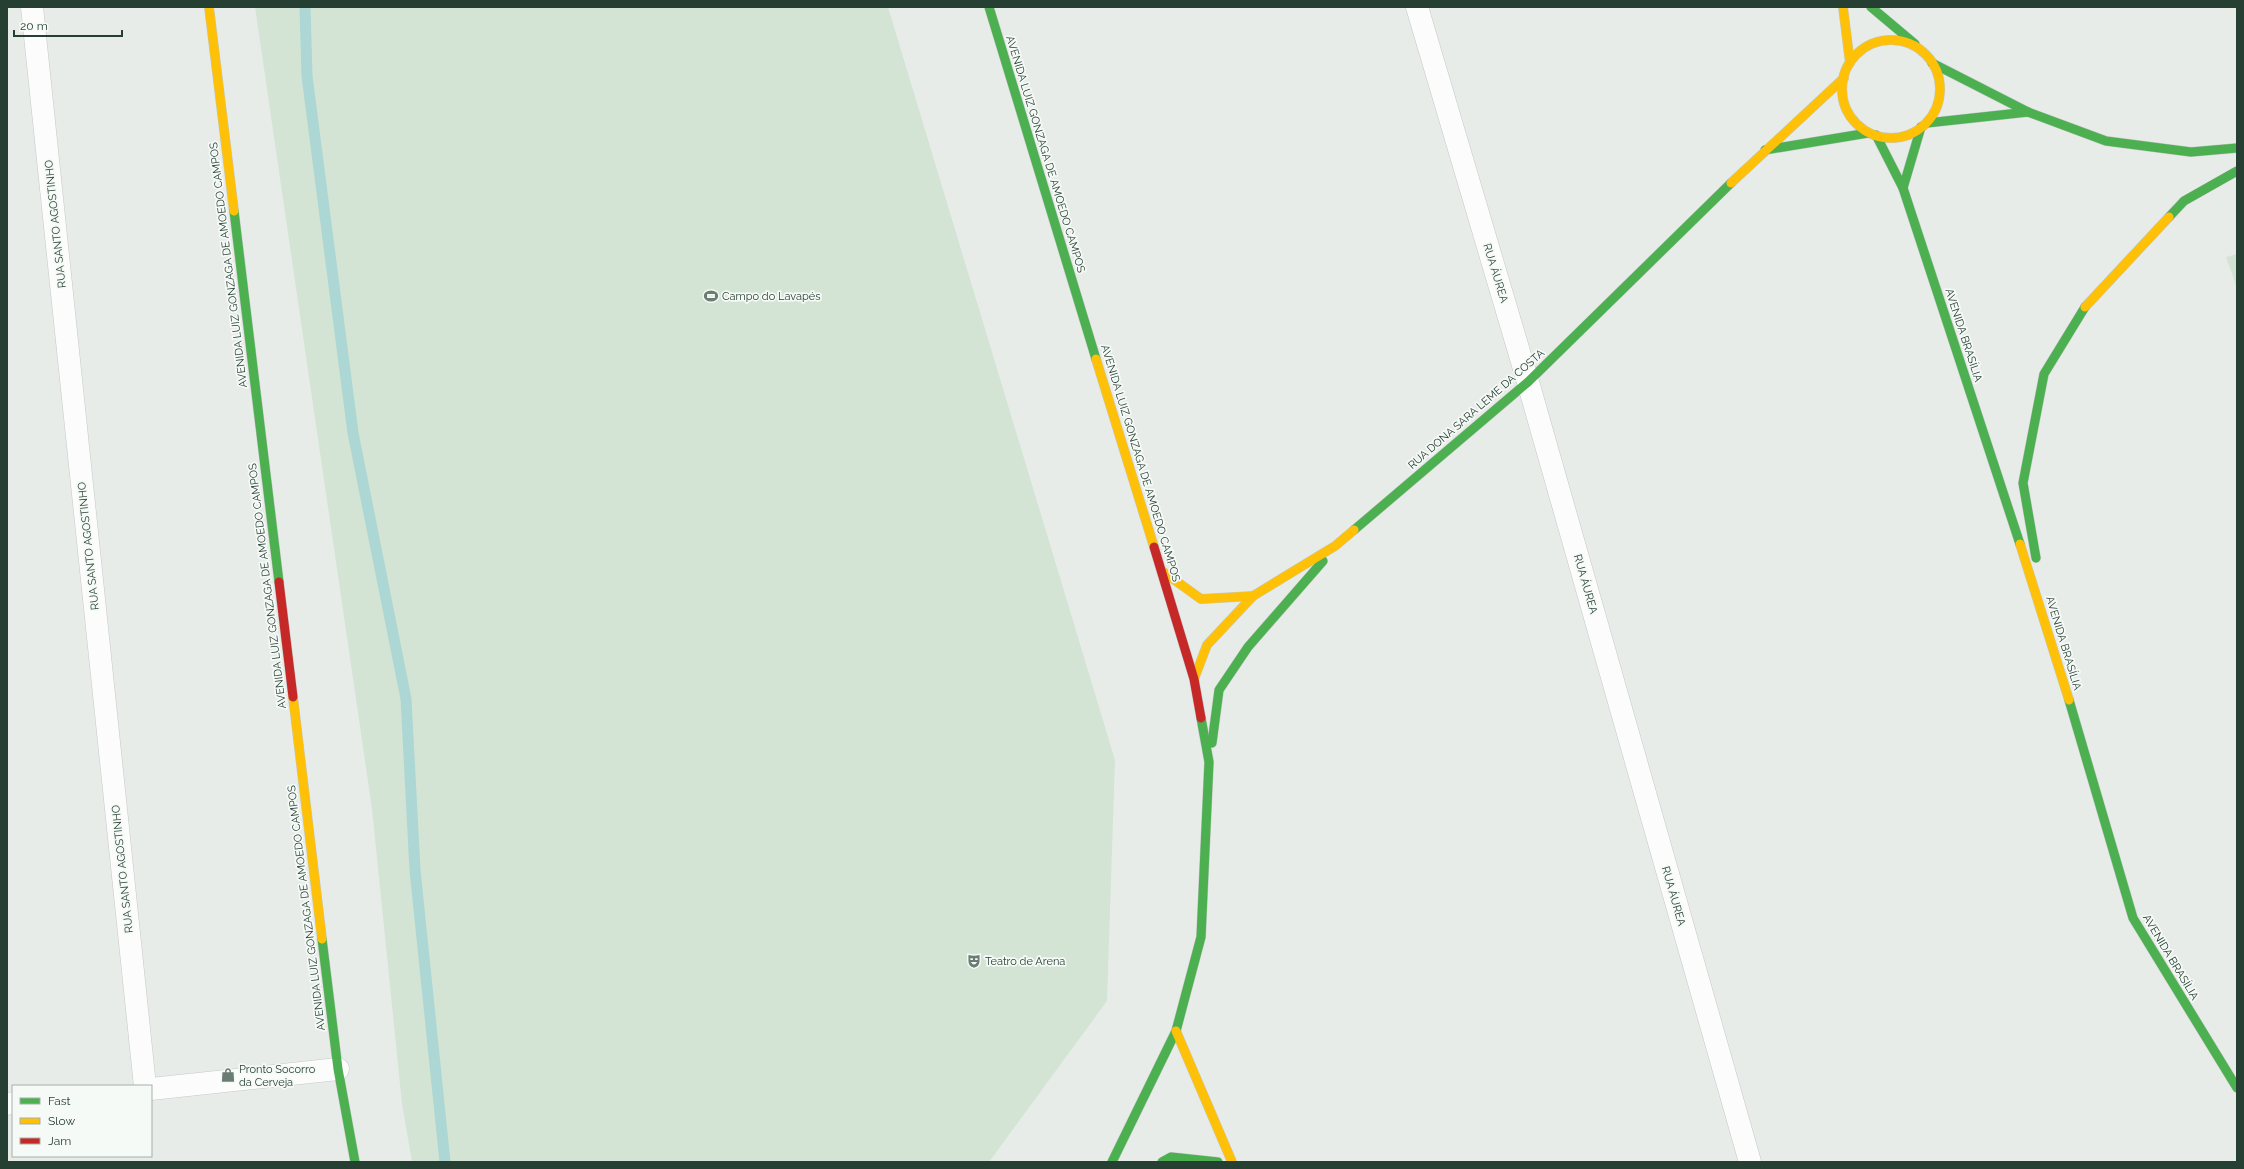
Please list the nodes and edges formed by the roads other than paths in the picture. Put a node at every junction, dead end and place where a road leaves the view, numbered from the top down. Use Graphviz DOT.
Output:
graph roads {
  1 [pos="32,7"];
  2 [pos="209,7"];
  3 [pos="989,7"];
  4 [pos="1417,7"];
  5 [pos="1843,7"];
  6 [pos="1871,7"];
  7 [pos="1922,50"];
  8 [pos="1932,62"];
  9 [pos="1850,63"];
  10 [pos="1844,78"];
  11 [pos="2028,112"];
  12 [pos="1924,125"];
  13 [pos="1872,134"];
  14 [pos="2237,148"];
  15 [pos="1765,150"];
  16 [pos="2237,172"];
  17 [pos="1903,188"];
  18 [pos="1528,382"];
  19 [pos="1335,546"];
  20 [pos="1162,571"];
  21 [pos="1253,596"];
  22 [pos="2050,637"];
  23 [pos="1194,679"];
  24 [pos="1209,762"];
  25 [pos="1176,1031"];
  26 [pos="338,1069"];
  27 [pos="145,1085"];
  28 [pos="2237,1088"];
  29 [pos="152,1089"];
  30 [pos="355,1162"];
  31 [pos="1112,1162"];
  32 [pos="1162,1162"];
  33 [pos="1218,1162"];
  34 [pos="1232,1162"];
  35 [pos="1750,1162"];
  1 -- 27 [label="street, RUA SANTO AGOSTINHO"];
  2 -- 26 [label="street, AVENIDA LUIZ GONZAGA DE AMOEDO CAMPOS"];
  3 -- 20 [label="street, AVENIDA LUIZ GONZAGA DE AMOEDO CAMPOS"];
  4 -- 18 [label="street, RUA ÁUREA"];
  5 -- 9 [label="street"];
  6 -- 7 [label="street"];
  7 -- 8 [label="street"];
  7 -- 9 [label="street"];
  8 -- 11 [label="street"];
  8 -- 12 [label="street"];
  9 -- 10 [label="street"];
  10 -- 13 [label="street"];
  10 -- 15 [label="street, RUA DONA SARA LEME DA COSTA"];
  11 -- 12 [label="street"];
  11 -- 14 [label="street"];
  12 -- 13 [label="street"];
  12 -- 17 [label="street"];
  13 -- 15 [label="street"];
  13 -- 17 [label="street, AVENIDA BRASÍLIA"];
  15 -- 18 [label="street, RUA DONA SARA LEME DA COSTA"];
  16 -- 22 [label="street"];
  17 -- 22 [label="street, AVENIDA BRASÍLIA"];
  18 -- 19 [label="street, RUA DONA SARA LEME DA COSTA"];
  18 -- 35 [label="street, RUA ÁUREA"];
  19 -- 21 [label="street, RUA DONA SARA LEME DA COSTA"];
  19 -- 24 [label="street"];
  20 -- 21 [label="street"];
  20 -- 23 [label="street, AVENIDA LUIZ GONZAGA DE AMOEDO CAMPOS"];
  21 -- 23 [label="street"];
  22 -- 28 [label="street, AVENIDA BRASÍLIA"];
  23 -- 24 [label="street, AVENIDA LUIZ GONZAGA DE AMOEDO CAMPOS"];
  24 -- 25 [label="street, AVENIDA LUIZ GONZAGA DE AMOEDO CAMPOS"];
  25 -- 31 [label="street"];
  25 -- 34 [label="street"];
  26 -- 29 [label="street"];
  26 -- 30 [label="street, AVENIDA LUIZ GONZAGA DE AMOEDO CAMPOS"];
  32 -- 33 [label="street"];
}
